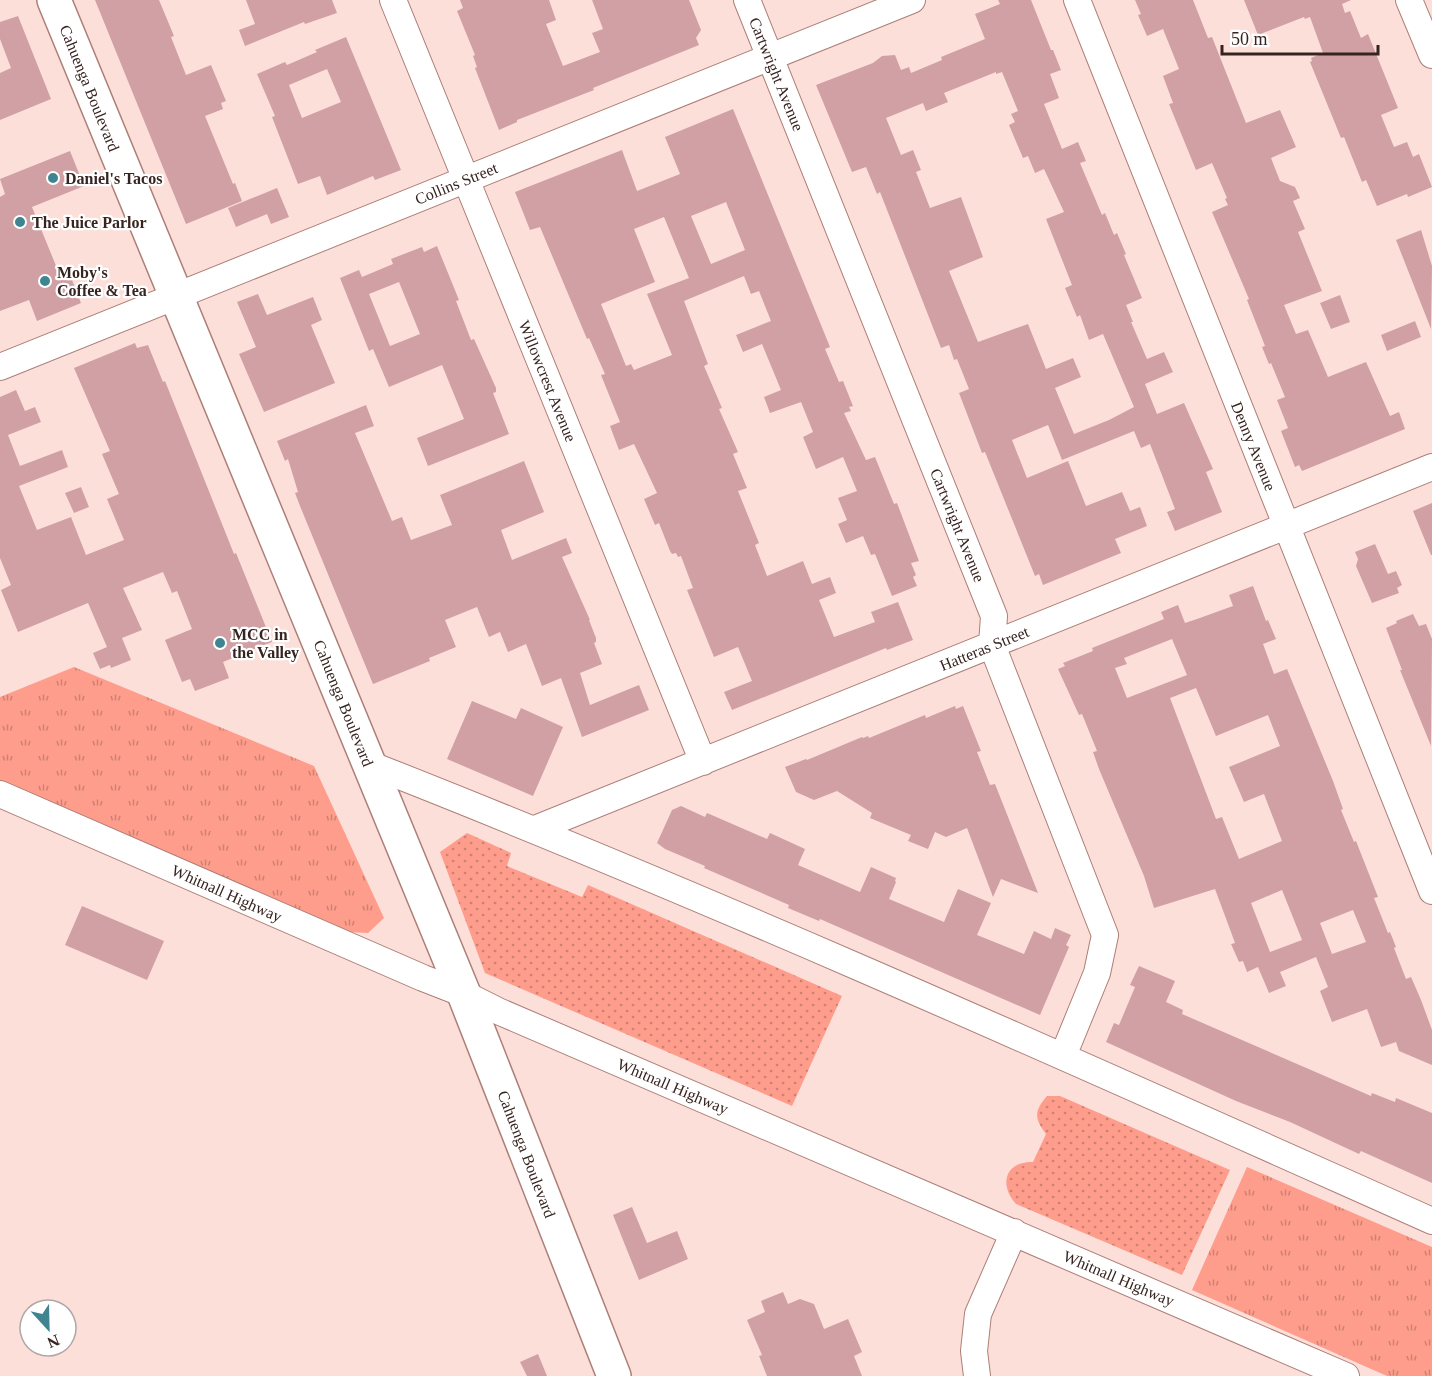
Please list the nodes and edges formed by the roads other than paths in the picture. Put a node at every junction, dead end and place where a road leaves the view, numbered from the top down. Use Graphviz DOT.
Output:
graph roads {
  1 [pos="54,0"];
  2 [pos="393,0"];
  3 [pos="747,0"];
  4 [pos="912,0"];
  5 [pos="1077,0"];
  6 [pos="1409,0"];
  7 [pos="1432,55"];
  8 [pos="771,57"];
  9 [pos="466,179"];
  10 [pos="175,297"];
  11 [pos="0,367"];
  12 [pos="1432,468"];
  13 [pos="1286,526"];
  14 [pos="992,645"];
  15 [pos="703,762"];
  16 [pos="369,764"];
  17 [pos="0,794"];
  18 [pos="535,830"];
  19 [pos="1432,891"];
  20 [pos="464,994"];
  21 [pos="1063,1056"];
  22 [pos="1432,1221"];
  23 [pos="1014,1232"];
  24 [pos="614,1376"];
  25 [pos="977,1376"];
  26 [pos="1346,1376"];
  1 -- 10 [label="main road, Cahuenga Boulevard"];
  2 -- 9 [label="street, Willowcrest Avenue"];
  3 -- 8 [label="street, Cartwright Avenue"];
  4 -- 8 [label="street, Collins Street"];
  5 -- 13 [label="street, Denny Avenue"];
  6 -- 7 [label="street"];
  8 -- 9 [label="street, Collins Street"];
  8 -- 14 [label="street, Cartwright Avenue"];
  9 -- 10 [label="street, Collins Street"];
  9 -- 15 [label="street, Willowcrest Avenue"];
  10 -- 11 [label="street, Collins Street"];
  10 -- 16 [label="main road, Cahuenga Boulevard"];
  12 -- 13 [label="street, Hatteras Street"];
  13 -- 14 [label="street, Hatteras Street"];
  13 -- 19 [label="street, Denny Avenue"];
  14 -- 15 [label="street, Hatteras Street"];
  14 -- 21 [label="street, Cartwright Avenue"];
  15 -- 18 [label="street, Hatteras Street"];
  16 -- 18 [label="street"];
  16 -- 20 [label="main road, Cahuenga Boulevard"];
  17 -- 20 [label="street, Whitnall Highway"];
  18 -- 21 [label="street"];
  20 -- 23 [label="street, Whitnall Highway"];
  20 -- 24 [label="main road, Cahuenga Boulevard"];
  21 -- 22 [label="street"];
  23 -- 25 [label="street"];
  23 -- 26 [label="street, Whitnall Highway"];
}
